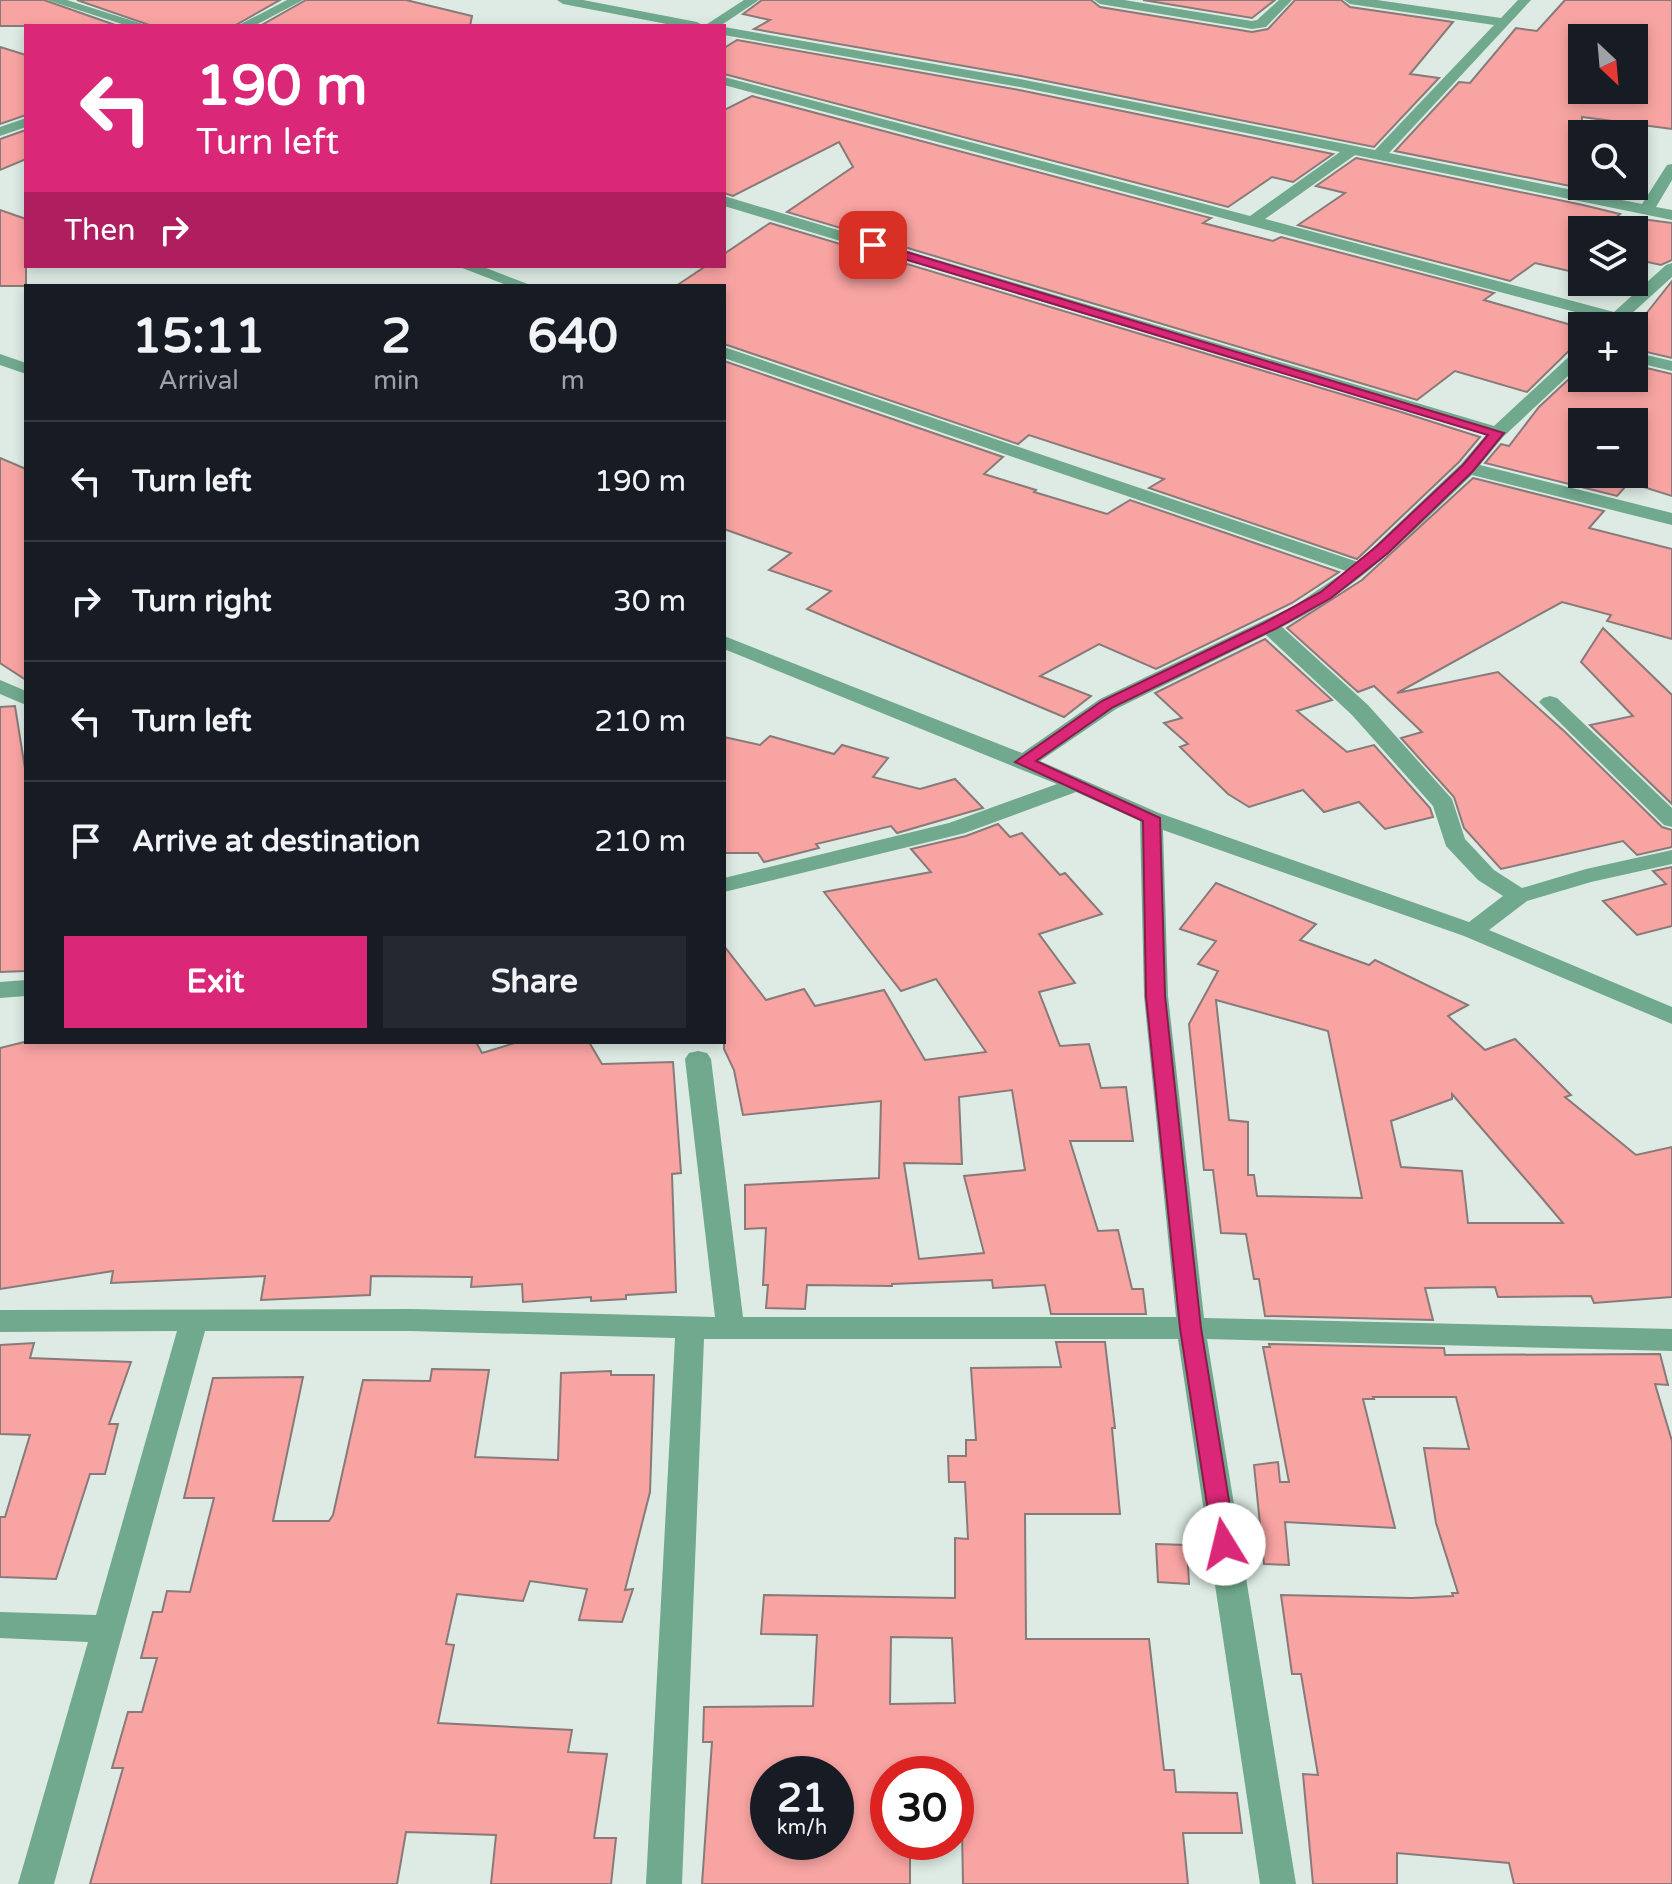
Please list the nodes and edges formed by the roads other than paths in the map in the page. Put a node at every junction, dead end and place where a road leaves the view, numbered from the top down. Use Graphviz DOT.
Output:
graph roads {
  1 [pos="53,0"];
  2 [pos="297,0"];
  3 [pos="563,0"];
  4 [pos="753,0"];
  5 [pos="1100,0"];
  6 [pos="1286,0"];
  7 [pos="1350,0"];
  8 [pos="1525,0"];
  9 [pos="611,11"];
  10 [pos="1502,22"];
  11 [pos="135,24"];
  12 [pos="248,24"];
  13 [pos="628,24"];
  14 [pos="686,24"];
  15 [pos="714,24"];
  16 [pos="726,31"];
  17 [pos="726,82"];
  18 [pos="0,112"];
  19 [pos="24,120"];
  20 [pos="24,122"];
  21 [pos="0,132"];
  22 [pos="1352,151"];
  23 [pos="1377,157"];
  24 [pos="1672,168"];
  25 [pos="726,202"];
  26 [pos="1646,210"];
  27 [pos="1672,215"];
  28 [pos="1254,220"];
  29 [pos="471,268"];
  30 [pos="1672,268"];
  31 [pos="519,284"];
  32 [pos="1576,312"];
  33 [pos="1622,312"];
  34 [pos="726,353"];
  35 [pos="0,359"];
  36 [pos="1648,360"];
  37 [pos="1672,366"];
  38 [pos="1568,367"];
  39 [pos="24,368"];
  40 [pos="1497,433"];
  41 [pos="1468,468"];
  42 [pos="1672,519"];
  43 [pos="1361,570"];
  44 [pos="1269,626"];
  45 [pos="726,643"];
  46 [pos="0,686"];
  47 [pos="24,698"];
  48 [pos="1550,702"];
  49 [pos="1024,762"];
  50 [pos="1077,784"];
  51 [pos="1151,818"];
  52 [pos="1672,820"];
  53 [pos="1672,857"];
  54 [pos="726,885"];
  55 [pos="1519,896"];
  56 [pos="1472,931"];
  57 [pos="24,988"];
  58 [pos="0,990"];
  59 [pos="1672,1016"];
  60 [pos="698,1059"];
  61 [pos="0,1321"];
  62 [pos="194,1321"];
  63 [pos="690,1328"];
  64 [pos="730,1328"];
  65 [pos="1191,1328"];
  66 [pos="1672,1340"];
  67 [pos="0,1625"];
  68 [pos="108,1629"];
  69 [pos="36,1884"];
  70 [pos="664,1884"];
  71 [pos="1278,1884"];
  1 -- 11 [label="street"];
  2 -- 12 [label="street"];
  3 -- 9 [label="street"];
  4 -- 15 [label="street"];
  5 -- 6 [label="street"];
  7 -- 10 [label="street"];
  8 -- 10 [label="street"];
  9 -- 13 [label="street"];
  9 -- 14 [label="street"];
  10 -- 23 [label="street"];
  16 -- 22 [label="street"];
  17 -- 28 [label="street"];
  18 -- 19 [label="street"];
  20 -- 21 [label="street"];
  22 -- 23 [label="street"];
  22 -- 28 [label="street"];
  23 -- 26 [label="street"];
  24 -- 26 [label="street"];
  25 -- 40 [label="street"];
  26 -- 27 [label="street"];
  28 -- 32 [label="street"];
  29 -- 31 [label="street"];
  30 -- 33 [label="street"];
  34 -- 43 [label="street"];
  35 -- 39 [label="street"];
  36 -- 37 [label="street"];
  38 -- 40 [label="street"];
  40 -- 41 [label="street"];
  41 -- 42 [label="street"];
  41 -- 43 [label="street"];
  43 -- 44 [label="street"];
  44 -- 49 [label="street"];
  44 -- 55 [label="street"];
  45 -- 49 [label="street"];
  46 -- 47 [label="street"];
  48 -- 52 [label="street"];
  49 -- 50 [label="street"];
  50 -- 51 [label="street"];
  50 -- 54 [label="street"];
  51 -- 56 [label="street"];
  51 -- 65 [label="street"];
  53 -- 55 [label="street"];
  55 -- 56 [label="street"];
  56 -- 59 [label="street"];
  57 -- 58 [label="street"];
  60 -- 64 [label="street"];
  61 -- 62 [label="street"];
  62 -- 63 [label="street"];
  62 -- 68 [label="street"];
  63 -- 64 [label="street"];
  63 -- 70 [label="street"];
  64 -- 65 [label="street"];
  65 -- 66 [label="street"];
  65 -- 71 [label="street"];
  67 -- 68 [label="street"];
  68 -- 69 [label="street"];
}
